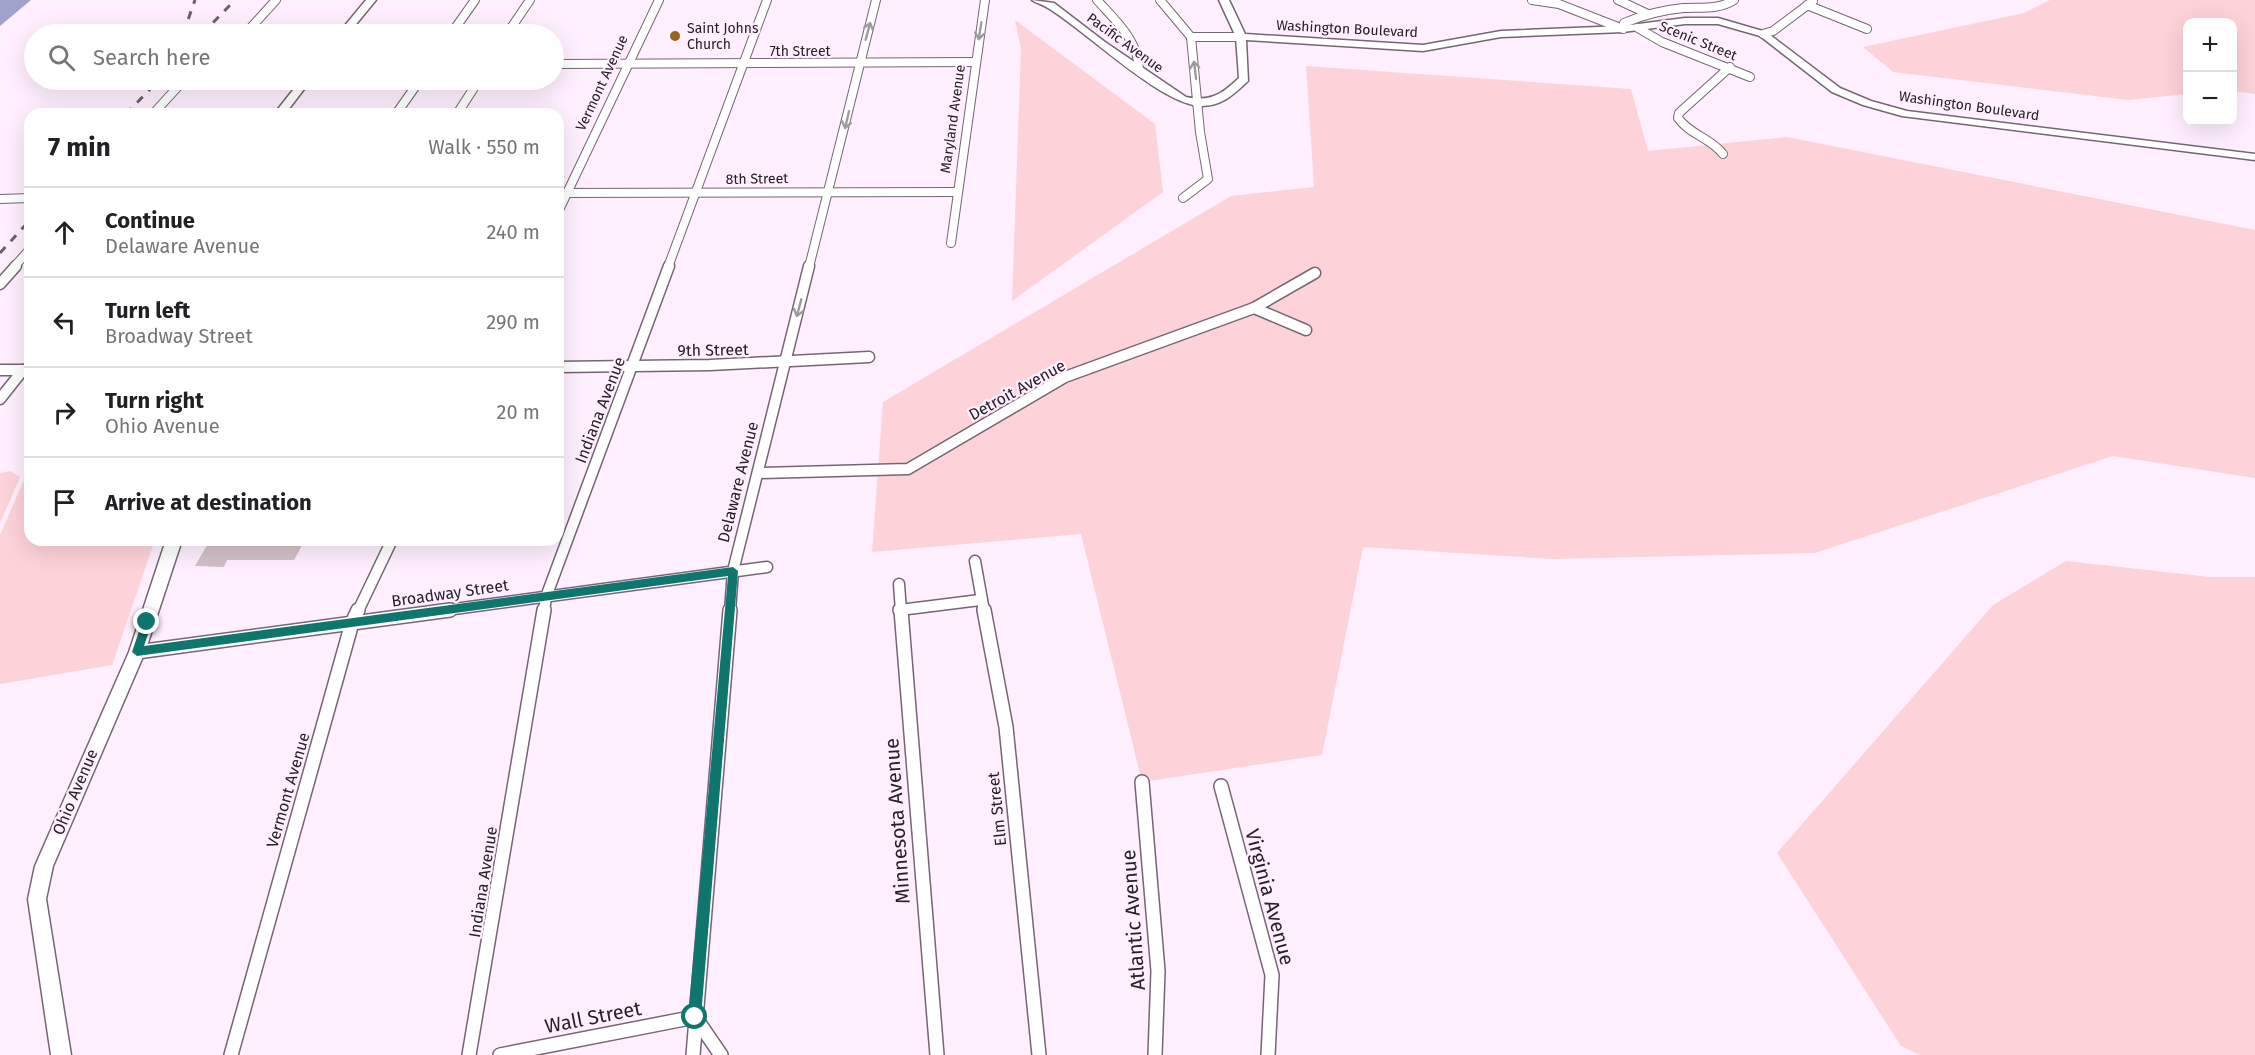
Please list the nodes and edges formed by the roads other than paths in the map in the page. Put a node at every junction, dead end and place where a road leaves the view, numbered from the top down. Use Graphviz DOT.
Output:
graph roads {
  1 [pos="276,0"];
  2 [pos="371,0"];
  3 [pos="475,0"];
  4 [pos="530,0"];
  5 [pos="659,0"];
  6 [pos="768,0"];
  7 [pos="876,0"];
  8 [pos="985,0"];
  9 [pos="1038,0"];
  10 [pos="1097,0"];
  11 [pos="1160,0"];
  12 [pos="1224,0"];
  13 [pos="1533,0"];
  14 [pos="1618,0"];
  15 [pos="1734,0"];
  16 [pos="1814,0"];
  17 [pos="1049,3"];
  18 [pos="1807,5"];
  19 [pos="1648,14"];
  20 [pos="254,24"];
  21 [pos="351,24"];
  22 [pos="458,24"];
  23 [pos="514,24"];
  24 [pos="1638,28"];
  25 [pos="1623,29"];
  26 [pos="1867,29"];
  27 [pos="1763,34"];
  28 [pos="1191,37"];
  29 [pos="1241,37"];
  30 [pos="975,62"];
  31 [pos="627,63"];
  32 [pos="744,63"];
  33 [pos="860,63"];
  34 [pos="564,64"];
  35 [pos="1730,67"];
  36 [pos="1139,71"];
  37 [pos="1750,77"];
  38 [pos="175,90"];
  39 [pos="298,90"];
  40 [pos="413,90"];
  41 [pos="473,90"];
  42 [pos="1199,104"];
  43 [pos="158,108"];
  44 [pos="284,108"];
  45 [pos="400,108"];
  46 [pos="461,108"];
  47 [pos="1724,154"];
  48 [pos="2255,157"];
  49 [pos="956,192"];
  50 [pos="564,193"];
  51 [pos="568,193"];
  52 [pos="830,193"];
  53 [pos="697,194"];
  54 [pos="24,198"];
  55 [pos="1183,198"];
  56 [pos="0,199"];
  57 [pos="564,201"];
  58 [pos="951,243"];
  59 [pos="24,256"];
  60 [pos="1315,273"];
  61 [pos="0,284"];
  62 [pos="1254,308"];
  63 [pos="1306,330"];
  64 [pos="869,357"];
  65 [pos="784,363"];
  66 [pos="633,365"];
  67 [pos="564,367"];
  68 [pos="0,369"];
  69 [pos="24,370"];
  70 [pos="24,373"];
  71 [pos="0,399"];
  72 [pos="759,473"];
  73 [pos="172,546"];
  74 [pos="389,546"];
  75 [pos="975,561"];
  76 [pos="767,567"];
  77 [pos="733,571"];
  78 [pos="899,584"];
  79 [pos="546,597"];
  80 [pos="980,600"];
  81 [pos="900,610"];
  82 [pos="351,623"];
  83 [pos="137,652"];
  84 [pos="1142,782"];
  85 [pos="1221,786"];
  86 [pos="695,1017"];
  87 [pos="61,1055"];
  88 [pos="231,1055"];
  89 [pos="469,1055"];
  90 [pos="500,1055"];
  91 [pos="693,1055"];
  92 [pos="721,1055"];
  93 [pos="938,1055"];
  94 [pos="1039,1055"];
  95 [pos="1155,1055"];
  96 [pos="1268,1055"];
  1 -- 20 [label="street"];
  2 -- 21 [label="street"];
  3 -- 22 [label="street"];
  4 -- 23 [label="street"];
  5 -- 31 [label="street, Vermont Avenue"];
  6 -- 32 [label="street, Indiana Avenue"];
  33 -- 7 [label="street, Delaware Avenue, one-way"];
  8 -- 30 [label="street, Maryland Avenue, one-way"];
  9 -- 17 [label="street, Pacific Avenue"];
  10 -- 36 [label="street"];
  11 -- 28 [label="street"];
  12 -- 29 [label="street"];
  13 -- 25 [label="street"];
  14 -- 19 [label="street"];
  15 -- 19 [label="street"];
  16 -- 18 [label="street"];
  17 -- 36 [label="street, Pacific Avenue"];
  18 -- 26 [label="street"];
  18 -- 27 [label="street"];
  19 -- 25 [label="street"];
  24 -- 25 [label="street, Washington Boulevard"];
  24 -- 27 [label="street, Washington Boulevard"];
  24 -- 35 [label="street, Scenic Street"];
  25 -- 29 [label="street, Washington Boulevard"];
  27 -- 48 [label="street, Washington Boulevard"];
  28 -- 29 [label="street"];
  42 -- 28 [label="street, one-way"];
  29 -- 42 [label="street"];
  30 -- 33 [label="street, 7th Street"];
  30 -- 49 [label="street, Maryland Avenue"];
  31 -- 32 [label="street, 7th Street"];
  31 -- 34 [label="street, 7th Street"];
  31 -- 51 [label="street, Vermont Avenue"];
  32 -- 33 [label="street, 7th Street"];
  32 -- 53 [label="street, Indiana Avenue"];
  33 -- 52 [label="street, Delaware Avenue, one-way"];
  35 -- 37 [label="street, Scenic Street"];
  35 -- 47 [label="street"];
  36 -- 42 [label="street, Pacific Avenue"];
  38 -- 43 [label="street"];
  39 -- 44 [label="street"];
  40 -- 45 [label="street"];
  41 -- 46 [label="street"];
  42 -- 55 [label="street"];
  49 -- 52 [label="street, 8th Street"];
  49 -- 58 [label="street, Maryland Avenue"];
  50 -- 51 [label="street, 8th Street"];
  51 -- 53 [label="street, 8th Street"];
  51 -- 57 [label="street, Vermont Avenue"];
  52 -- 53 [label="street, 8th Street"];
  52 -- 65 [label="street, Delaware Avenue, one-way"];
  53 -- 66 [label="street, Indiana Avenue"];
  54 -- 56 [label="street"];
  59 -- 61 [label="street"];
  60 -- 62 [label="street, Detroit Avenue"];
  62 -- 63 [label="street"];
  62 -- 72 [label="street, Detroit Avenue"];
  64 -- 65 [label="street, 9th Street"];
  65 -- 66 [label="street, 9th Street"];
  65 -- 72 [label="street, Delaware Avenue"];
  66 -- 67 [label="street, 9th Street"];
  66 -- 79 [label="street, Indiana Avenue"];
  68 -- 69 [label="street"];
  70 -- 71 [label="street"];
  72 -- 77 [label="street, Delaware Avenue"];
  73 -- 83 [label="street, Ohio Avenue"];
  74 -- 82 [label="street, Vermont Avenue"];
  75 -- 80 [label="street, Elm Street"];
  76 -- 77 [label="street, Broadway Street"];
  77 -- 79 [label="street, Broadway Street"];
  77 -- 86 [label="street, Delaware Avenue"];
  78 -- 81 [label="street, Minnesota Avenue"];
  79 -- 82 [label="street, Broadway Street"];
  79 -- 89 [label="street, Indiana Avenue"];
  80 -- 81 [label="street"];
  80 -- 94 [label="street, Elm Street"];
  81 -- 93 [label="street, Minnesota Avenue"];
  82 -- 83 [label="street, Broadway Street"];
  82 -- 88 [label="street, Vermont Avenue"];
  83 -- 87 [label="street, Ohio Avenue"];
  84 -- 95 [label="street, Atlantic Avenue"];
  85 -- 96 [label="street, Virginia Avenue"];
  86 -- 90 [label="street, Wall Street"];
  86 -- 91 [label="street, Delaware Avenue"];
  86 -- 92 [label="street"];
}
